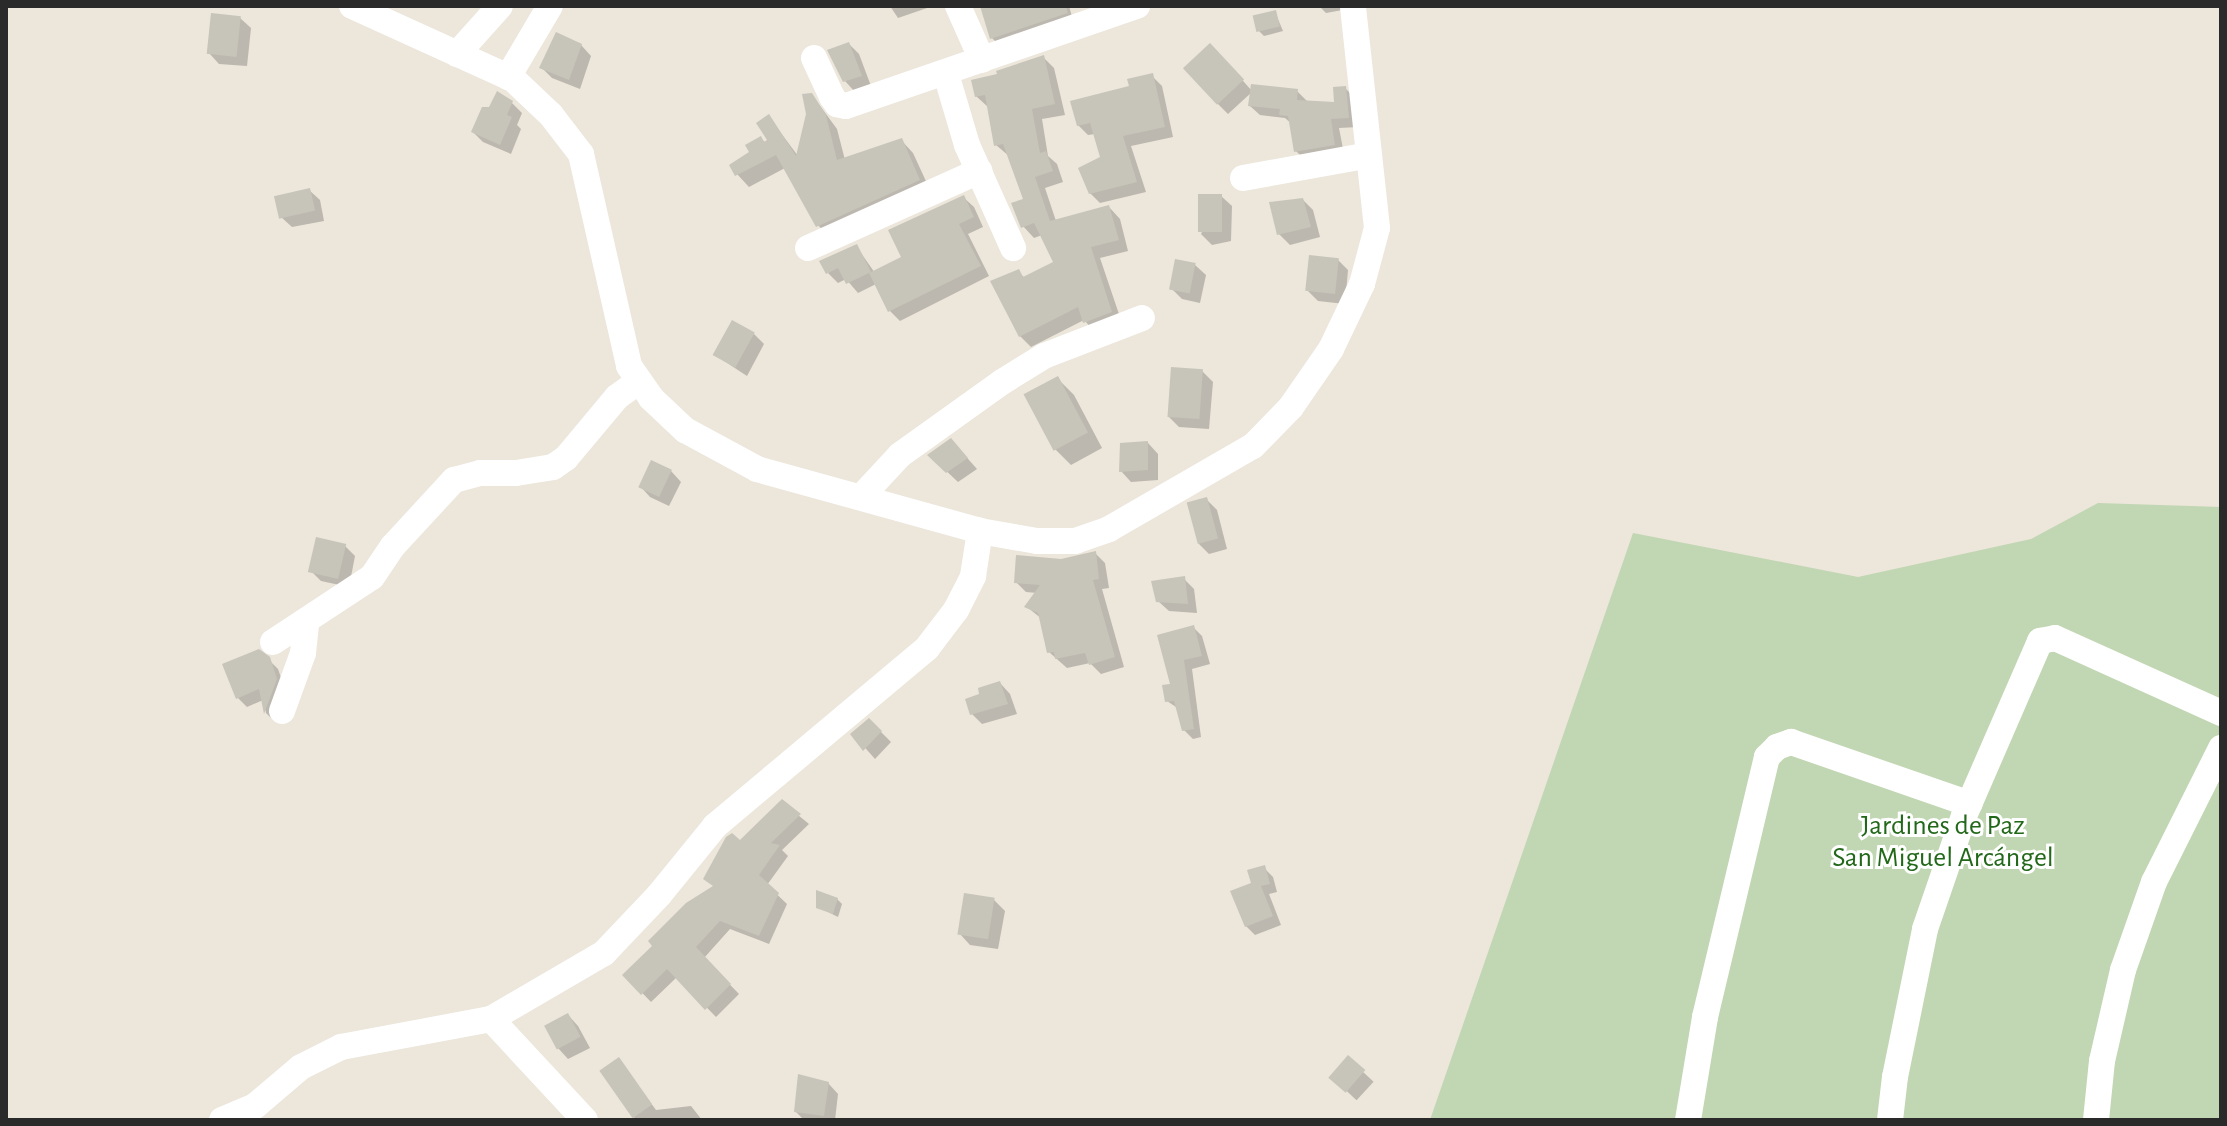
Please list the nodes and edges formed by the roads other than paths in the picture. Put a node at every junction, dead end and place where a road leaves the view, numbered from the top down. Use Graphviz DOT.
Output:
graph roads {
  1 [pos="352,6"];
  2 [pos="500,6"];
  3 [pos="550,6"];
  4 [pos="958,6"];
  5 [pos="1137,6"];
  6 [pos="1353,6"];
  7 [pos="457,54"];
  8 [pos="814,58"];
  9 [pos="982,60"];
  10 [pos="946,74"];
  11 [pos="508,77"];
  12 [pos="1369,155"];
  13 [pos="979,171"];
  14 [pos="1243,178"];
  15 [pos="808,248"];
  16 [pos="1013,248"];
  17 [pos="1142,318"];
  18 [pos="639,381"];
  19 [pos="861,497"];
  20 [pos="980,531"];
  21 [pos="306,622"];
  22 [pos="273,642"];
  23 [pos="282,711"];
  24 [pos="2221,713"];
  25 [pos="2221,748"];
  26 [pos="1970,804"];
  27 [pos="491,1019"];
  28 [pos="251,1113"];
  29 [pos="222,1120"];
  30 [pos="585,1120"];
  31 [pos="1688,1120"];
  32 [pos="1890,1120"];
  33 [pos="2096,1120"];
  1 -- 7 [label="street"];
  2 -- 7 [label="street"];
  3 -- 11 [label="street"];
  4 -- 9 [label="street"];
  5 -- 9 [label="street"];
  6 -- 12 [label="street"];
  7 -- 11 [label="street"];
  8 -- 10 [label="street"];
  9 -- 10 [label="street"];
  10 -- 13 [label="street"];
  11 -- 18 [label="street"];
  12 -- 14 [label="street"];
  12 -- 20 [label="street"];
  13 -- 15 [label="street"];
  13 -- 16 [label="street"];
  17 -- 19 [label="street"];
  18 -- 19 [label="street"];
  18 -- 21 [label="street"];
  19 -- 20 [label="street"];
  20 -- 27 [label="street"];
  21 -- 22 [label="street"];
  21 -- 23 [label="street"];
  24 -- 26 [label="street"];
  25 -- 33 [label="street"];
  26 -- 31 [label="street"];
  26 -- 32 [label="street"];
  27 -- 28 [label="street"];
  27 -- 30 [label="street"];
  28 -- 29 [label="street"];
}
